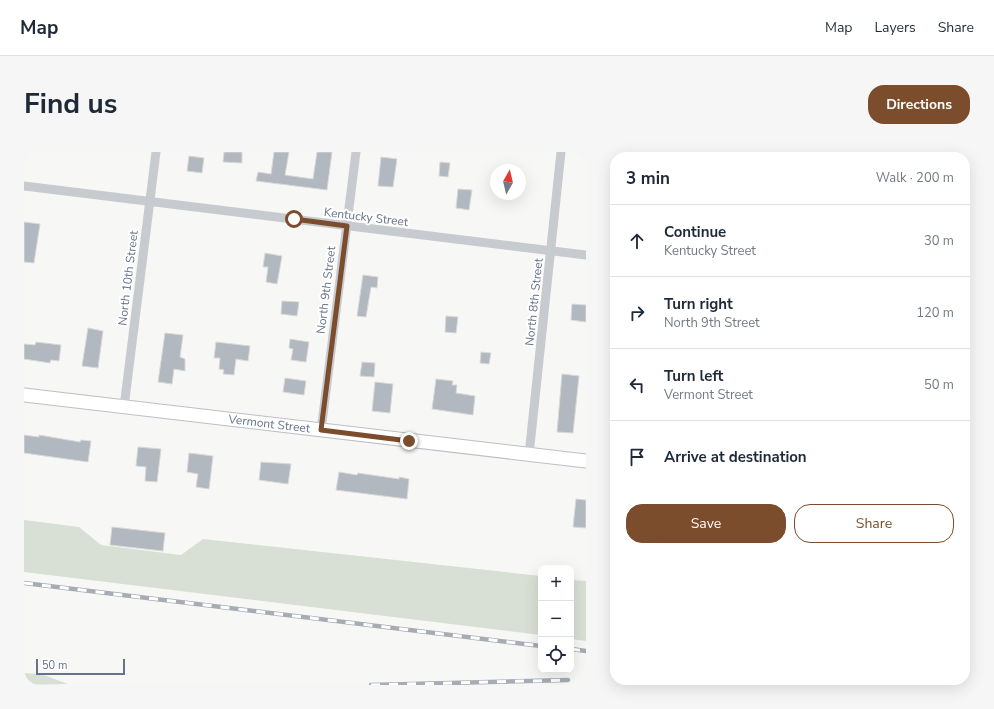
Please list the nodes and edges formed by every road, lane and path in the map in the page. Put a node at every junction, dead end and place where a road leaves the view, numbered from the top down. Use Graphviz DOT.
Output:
graph roads {
  1 [pos="156,152"];
  2 [pos="356,152"];
  3 [pos="561,152"];
  4 [pos="24,186"];
  5 [pos="150,201"];
  6 [pos="347,226"];
  7 [pos="551,251"];
  8 [pos="586,255"];
  9 [pos="24,395"];
  10 [pos="124,407"];
  11 [pos="321,430"];
  12 [pos="529,455"];
  13 [pos="586,461"];
  1 -- 5 [label="street, North 10th Street"];
  2 -- 6 [label="street, North 9th Street"];
  3 -- 7 [label="street, North 8th Street"];
  4 -- 5 [label="street, Kentucky Street"];
  5 -- 6 [label="street, Kentucky Street"];
  5 -- 10 [label="street, North 10th Street"];
  6 -- 7 [label="street, Kentucky Street"];
  6 -- 11 [label="street, North 9th Street"];
  7 -- 8 [label="street, Kentucky Street"];
  7 -- 12 [label="street, North 8th Street"];
  9 -- 10 [label="street, Vermont Street"];
  10 -- 11 [label="street, Vermont Street"];
  11 -- 12 [label="street, Vermont Street"];
  12 -- 13 [label="street, Vermont Street"];
}
